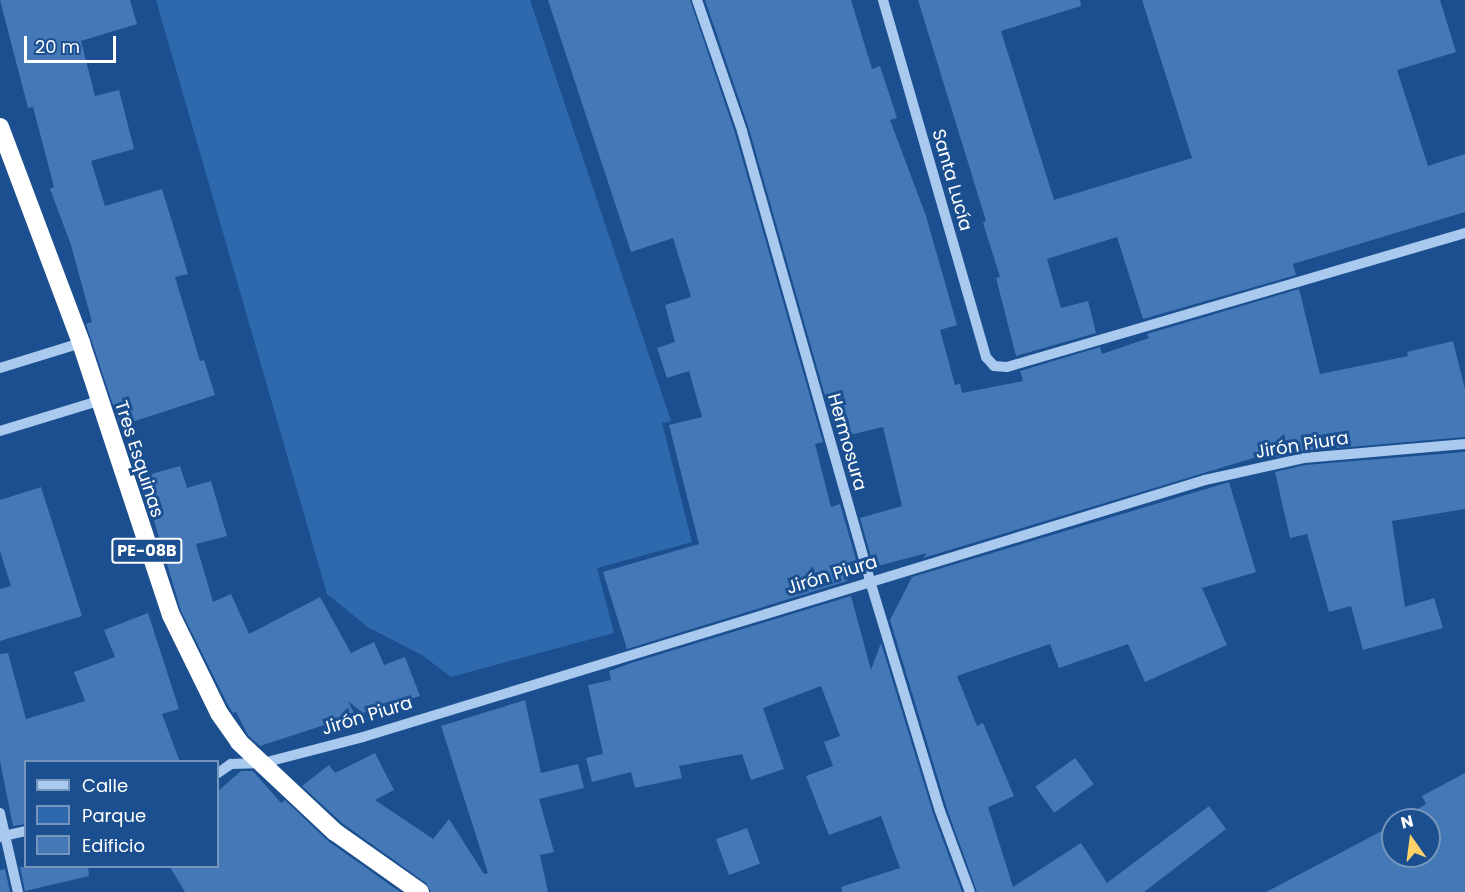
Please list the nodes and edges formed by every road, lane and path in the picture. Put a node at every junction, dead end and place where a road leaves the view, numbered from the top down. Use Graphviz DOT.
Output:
graph roads {
  1 [pos="697,0"];
  2 [pos="883,0"];
  3 [pos="0,127"];
  4 [pos="1465,233"];
  5 [pos="81,343"];
  6 [pos="0,368"];
  7 [pos="98,401"];
  8 [pos="0,431"];
  9 [pos="1465,444"];
  10 [pos="870,581"];
  11 [pos="263,763"];
  12 [pos="219,772"];
  13 [pos="0,813"];
  14 [pos="24,832"];
  15 [pos="3,837"];
  16 [pos="18,892"];
  17 [pos="420,892"];
  18 [pos="970,892"];
  1 -- 10 [label="street, Hermosura"];
  2 -- 4 [label="street, Santa Lucía"];
  3 -- 5 [label="highway, Tres Esquinas / PE-08B"];
  5 -- 6 [label="street"];
  5 -- 7 [label="highway, Tres Esquinas / PE-08B"];
  7 -- 8 [label="street"];
  7 -- 11 [label="highway, Tres Esquinas / PE-08B"];
  9 -- 10 [label="street, Jirón Piura"];
  10 -- 11 [label="street, Jirón Piura"];
  10 -- 18 [label="street, Hermosura"];
  11 -- 12 [label="street, Jirón Piura"];
  11 -- 17 [label="highway, Tres Esquinas / PE-08B"];
  13 -- 15 [label="street"];
  14 -- 15 [label="street"];
  15 -- 16 [label="street"];
}
